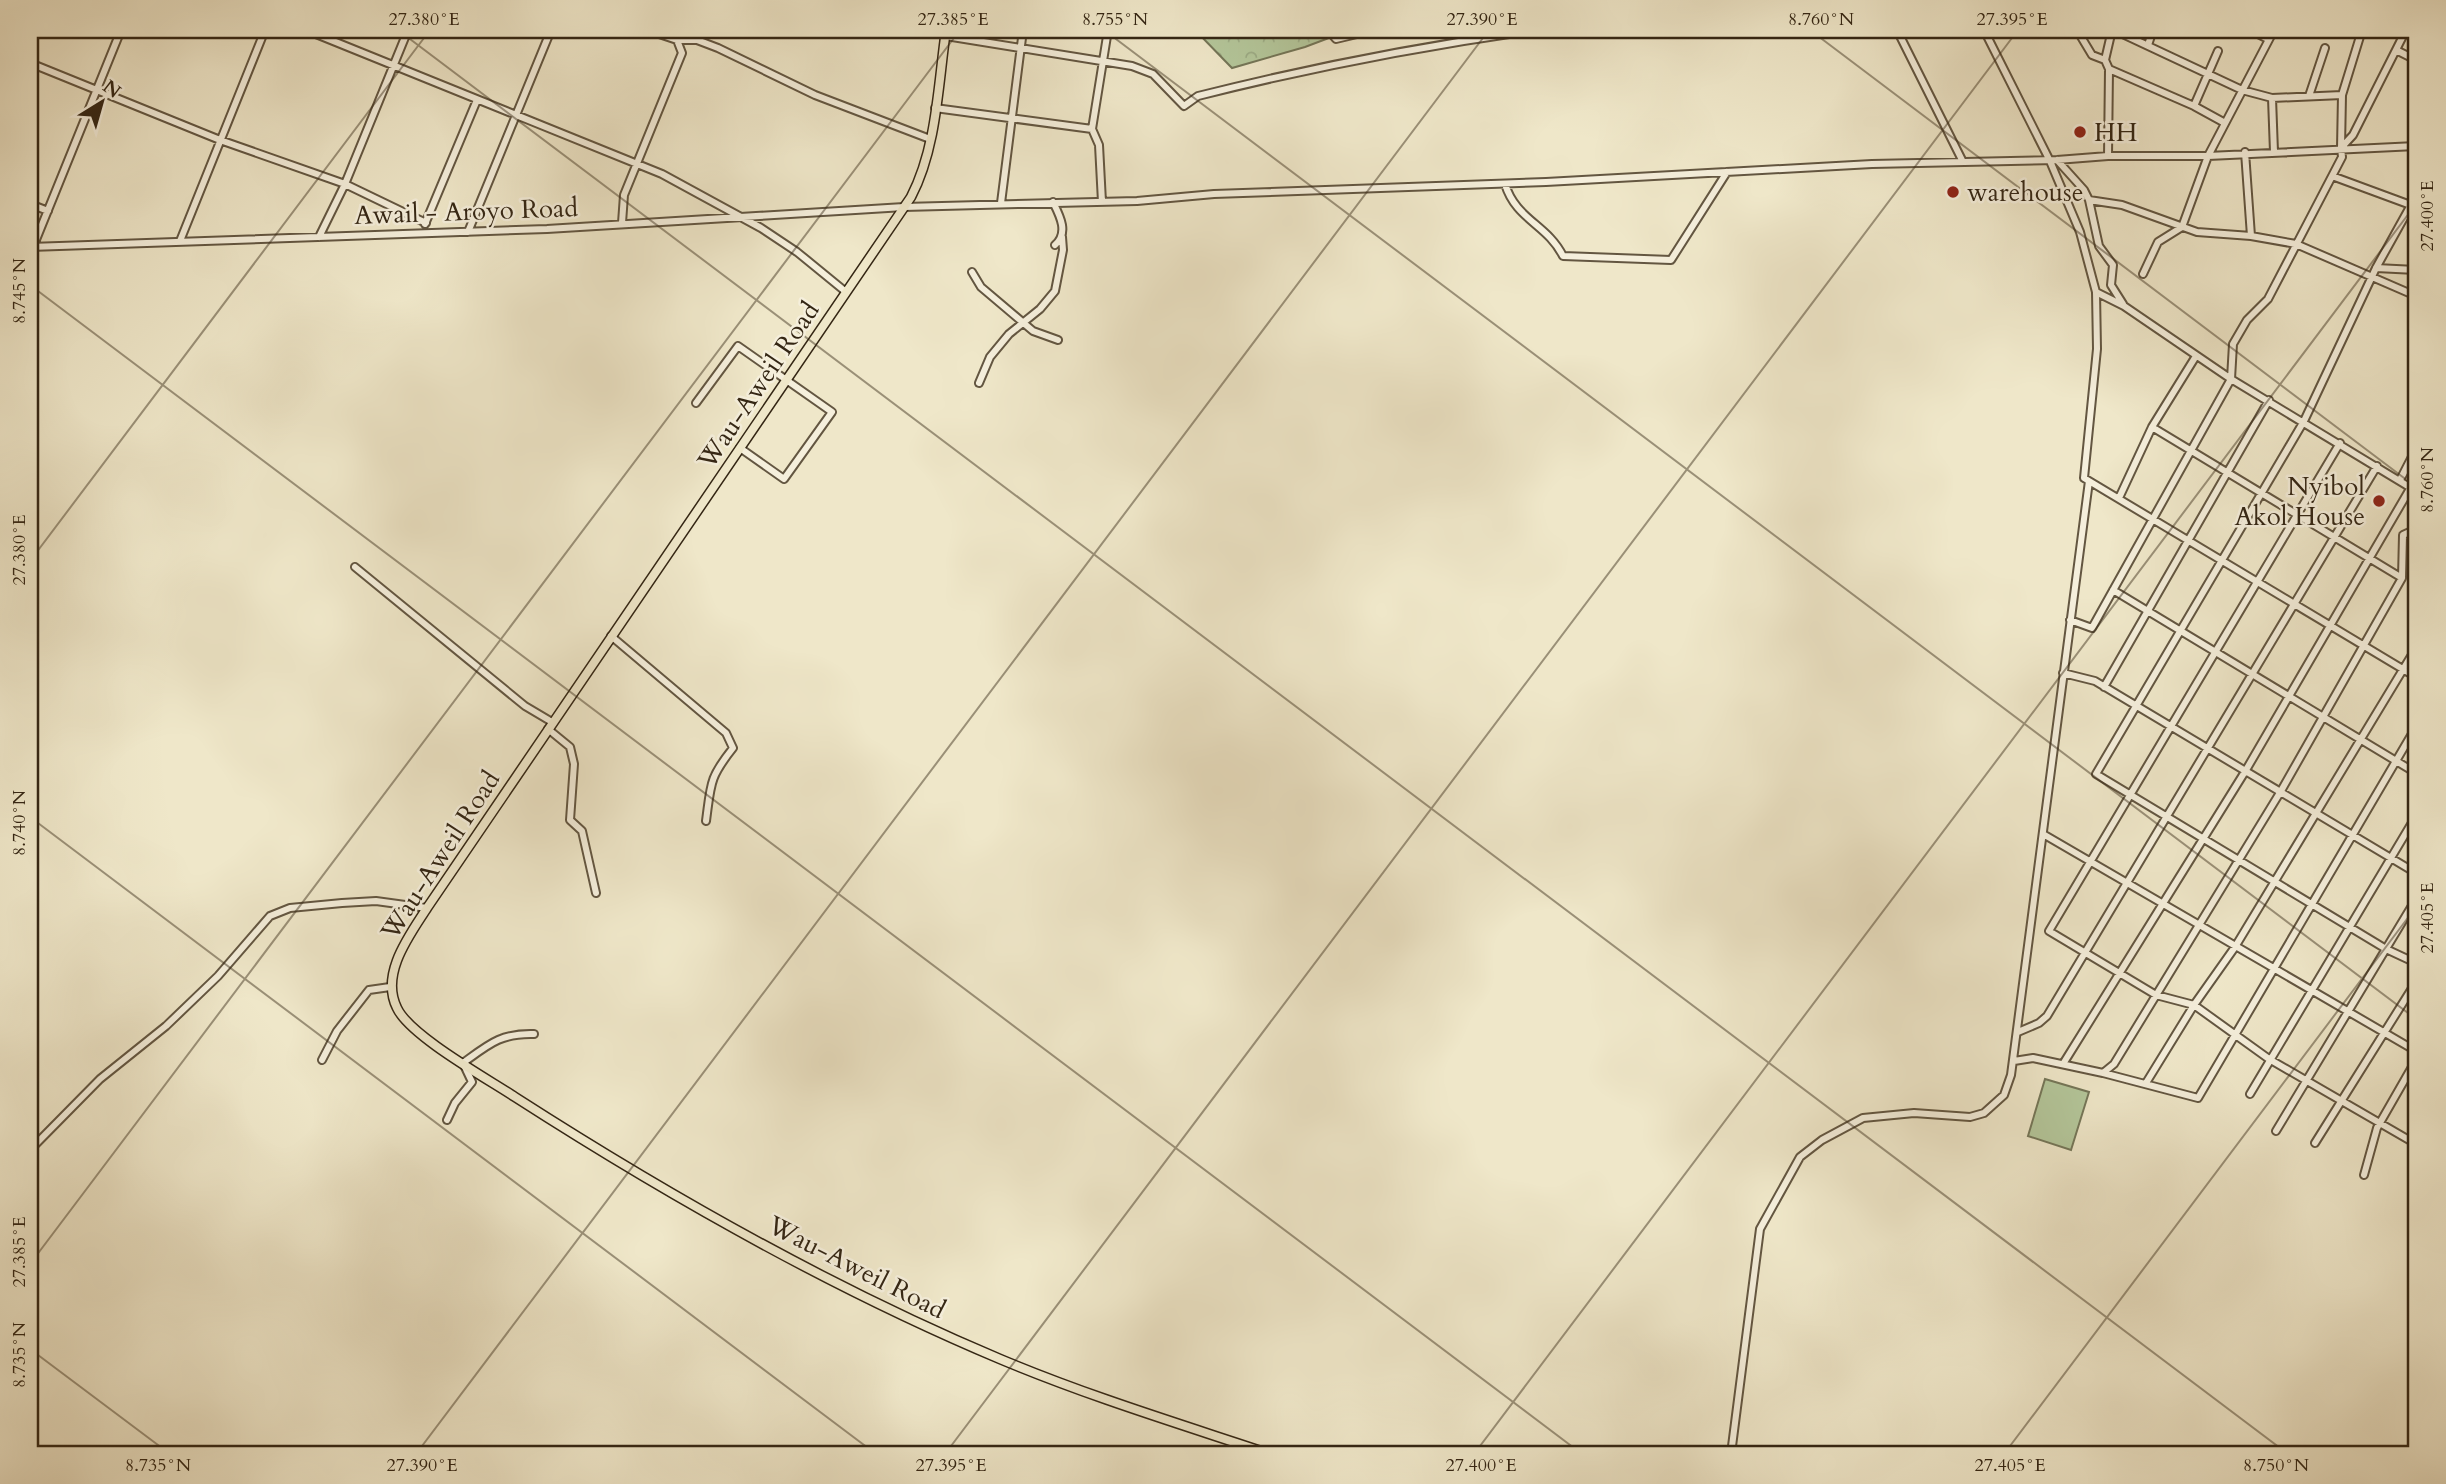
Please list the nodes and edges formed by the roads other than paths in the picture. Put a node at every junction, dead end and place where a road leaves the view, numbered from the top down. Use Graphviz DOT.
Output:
graph roads {
  1 [pos="121,30"];
  2 [pos="264,30"];
  3 [pos="306,30"];
  4 [pos="408,30"];
  5 [pos="551,30"];
  6 [pos="647,30"];
  7 [pos="1023,30"];
  8 [pos="1108,30"];
  9 [pos="1328,30"];
  10 [pos="1374,30"];
  11 [pos="1536,30"];
  12 [pos="1781,30"];
  13 [pos="1851,30"];
  14 [pos="1897,30"];
  15 [pos="1984,30"];
  16 [pos="2065,30"];
  17 [pos="2070,30"];
  18 [pos="2077,30"];
  19 [pos="2113,30"];
  20 [pos="2153,30"];
  21 [pos="2250,30"];
  22 [pos="2274,30"];
  23 [pos="2362,30"];
  24 [pos="2406,30"];
  25 [pos="946,33"];
  26 [pos="2268,39"];
  27 [pos="677,40"];
  28 [pos="2148,45"];
  29 [pos="2325,48"];
  30 [pos="1020,49"];
  31 [pos="2396,50"];
  32 [pos="2218,51"];
  33 [pos="1103,60"];
  34 [pos="2105,60"];
  35 [pos="2416,60"];
  36 [pos="30,63"];
  37 [pos="393,65"];
  38 [pos="2109,69"];
  39 [pos="2208,73"];
  40 [pos="96,89"];
  41 [pos="2242,90"];
  42 [pos="2342,95"];
  43 [pos="2309,96"];
  44 [pos="2272,98"];
  45 [pos="477,100"];
  46 [pos="2194,106"];
  47 [pos="935,108"];
  48 [pos="514,115"];
  49 [pos="1011,119"];
  50 [pos="2224,123"];
  51 [pos="1092,129"];
  52 [pos="930,139"];
  53 [pos="220,140"];
  54 [pos="2416,146"];
  55 [pos="2341,148"];
  56 [pos="2245,152"];
  57 [pos="2274,152"];
  58 [pos="2108,156"];
  59 [pos="2208,156"];
  60 [pos="2054,160"];
  61 [pos="1963,162"];
  62 [pos="637,164"];
  63 [pos="1727,172"];
  64 [pos="2332,176"];
  65 [pos="345,184"];
  66 [pos="1505,184"];
  67 [pos="2416,196"];
  68 [pos="2089,200"];
  69 [pos="1053,202"];
  70 [pos="1102,202"];
  71 [pos="1000,203"];
  72 [pos="30,204"];
  73 [pos="2414,206"];
  74 [pos="904,207"];
  75 [pos="48,211"];
  76 [pos="744,218"];
  77 [pos="426,223"];
  78 [pos="622,223"];
  79 [pos="2182,227"];
  80 [pos="468,232"];
  81 [pos="421,233"];
  82 [pos="1062,236"];
  83 [pos="2252,236"];
  84 [pos="319,237"];
  85 [pos="180,241"];
  86 [pos="2296,244"];
  87 [pos="1055,245"];
  88 [pos="31,247"];
  89 [pos="2416,270"];
  90 [pos="972,272"];
  91 [pos="2375,272"];
  92 [pos="2143,274"];
  93 [pos="846,292"];
  94 [pos="2096,292"];
  95 [pos="2416,296"];
  96 [pos="2124,306"];
  97 [pos="1023,323"];
  98 [pos="1058,340"];
  99 [pos="2196,356"];
  100 [pos="2231,379"];
  101 [pos="787,380"];
  102 [pos="979,383"];
  103 [pos="2269,400"];
  104 [pos="696,403"];
  105 [pos="2304,421"];
  106 [pos="2152,427"];
  107 [pos="2340,443"];
  108 [pos="740,448"];
  109 [pos="2192,449"];
  110 [pos="2416,449"];
  111 [pos="2376,466"];
  112 [pos="2229,471"];
  113 [pos="2400,480"];
  114 [pos="2089,481"];
  115 [pos="2413,489"];
  116 [pos="2264,492"];
  117 [pos="2119,498"];
  118 [pos="2300,514"];
  119 [pos="2152,518"];
  120 [pos="2416,529"];
  121 [pos="2336,537"];
  122 [pos="2189,540"];
  123 [pos="2369,558"];
  124 [pos="2223,561"];
  125 [pos="355,567"];
  126 [pos="2402,578"];
  127 [pos="2259,583"];
  128 [pos="2113,590"];
  129 [pos="2293,603"];
  130 [pos="2147,609"];
  131 [pos="2070,620"];
  132 [pos="2331,626"];
  133 [pos="2183,630"];
  134 [pos="611,636"];
  135 [pos="2364,645"];
  136 [pos="2416,648"];
  137 [pos="2218,652"];
  138 [pos="2404,668"];
  139 [pos="2063,673"];
  140 [pos="2254,674"];
  141 [pos="2416,677"];
  142 [pos="2104,687"];
  143 [pos="2289,695"];
  144 [pos="2137,706"];
  145 [pos="2324,717"];
  146 [pos="550,726"];
  147 [pos="2173,727"];
  148 [pos="2416,727"];
  149 [pos="2361,740"];
  150 [pos="2208,748"];
  151 [pos="2397,761"];
  152 [pos="2246,771"];
  153 [pos="2416,773"];
  154 [pos="2281,791"];
  155 [pos="2131,795"];
  156 [pos="2317,813"];
  157 [pos="2416,816"];
  158 [pos="2168,818"];
  159 [pos="706,821"];
  160 [pos="2043,834"];
  161 [pos="2353,835"];
  162 [pos="2203,839"];
  163 [pos="2391,858"];
  164 [pos="2238,860"];
  165 [pos="2089,862"];
  166 [pos="2416,873"];
  167 [pos="2274,882"];
  168 [pos="2126,885"];
  169 [pos="596,893"];
  170 [pos="2416,899"];
  171 [pos="2162,905"];
  172 [pos="2312,905"];
  173 [pos="427,908"];
  174 [pos="2198,925"];
  175 [pos="2349,927"];
  176 [pos="2235,947"];
  177 [pos="2386,949"];
  178 [pos="2084,952"];
  179 [pos="2416,963"];
  180 [pos="2275,970"];
  181 [pos="2119,974"];
  182 [pos="2416,982"];
  183 [pos="390,987"];
  184 [pos="2312,991"];
  185 [pos="2156,995"];
  186 [pos="2194,1005"];
  187 [pos="2348,1012"];
  188 [pos="2018,1032"];
  189 [pos="2234,1033"];
  190 [pos="2385,1033"];
  191 [pos="534,1034"];
  192 [pos="2416,1051"];
  193 [pos="2269,1059"];
  194 [pos="323,1060"];
  195 [pos="2416,1060"];
  196 [pos="2014,1061"];
  197 [pos="463,1063"];
  198 [pos="2063,1064"];
  199 [pos="2102,1073"];
  200 [pos="2305,1080"];
  201 [pos="2146,1083"];
  202 [pos="2250,1094"];
  203 [pos="2341,1100"];
  204 [pos="447,1120"];
  205 [pos="2380,1123"];
  206 [pos="2276,1131"];
  207 [pos="2315,1143"];
  208 [pos="2416,1144"];
  209 [pos="30,1150"];
  210 [pos="2364,1175"];
  211 [pos="1270,1454"];
  212 [pos="1731,1454"];
  1 -- 40 [label="street"];
  2 -- 53 [label="street"];
  3 -- 37 [label="street"];
  4 -- 37 [label="street"];
  5 -- 48 [label="street"];
  6 -- 27 [label="street"];
  7 -- 30 [label="street"];
  8 -- 33 [label="street"];
  9 -- 10 [label="street"];
  11 -- 33 [label="street"];
  12 -- 13 [label="street"];
  14 -- 61 [label="street"];
  15 -- 60 [label="street"];
  16 -- 17 [label="street"];
  18 -- 34 [label="street"];
  19 -- 28 [label="street"];
  19 -- 34 [label="street"];
  20 -- 28 [label="street"];
  21 -- 26 [label="street"];
  22 -- 26 [label="street"];
  23 -- 42 [label="street"];
  24 -- 31 [label="street"];
  25 -- 30 [label="street"];
  25 -- 47 [label="main road, Wau-Aweil Road"];
  26 -- 41 [label="street"];
  27 -- 52 [label="street"];
  27 -- 62 [label="street"];
  28 -- 39 [label="street"];
  29 -- 43 [label="street"];
  30 -- 33 [label="street"];
  30 -- 49 [label="street"];
  31 -- 35 [label="street"];
  31 -- 55 [label="street"];
  32 -- 39 [label="street"];
  33 -- 51 [label="street"];
  34 -- 38 [label="street"];
  36 -- 40 [label="street"];
  37 -- 45 [label="street"];
  37 -- 65 [label="street"];
  38 -- 46 [label="street"];
  38 -- 58 [label="street"];
  39 -- 41 [label="street"];
  39 -- 46 [label="street"];
  40 -- 53 [label="street"];
  40 -- 75 [label="street"];
  41 -- 44 [label="street"];
  41 -- 50 [label="street"];
  42 -- 43 [label="street"];
  42 -- 55 [label="street"];
  43 -- 44 [label="street"];
  44 -- 57 [label="street"];
  45 -- 48 [label="street"];
  45 -- 77 [label="street"];
  46 -- 50 [label="street"];
  47 -- 49 [label="street"];
  47 -- 52 [label="main road, Wau-Aweil Road"];
  48 -- 62 [label="street"];
  48 -- 80 [label="street"];
  49 -- 51 [label="street"];
  49 -- 71 [label="street"];
  50 -- 59 [label="street"];
  51 -- 70 [label="street"];
  52 -- 74 [label="main road, Wau-Aweil Road"];
  53 -- 65 [label="street"];
  53 -- 85 [label="street"];
  54 -- 55 [label="street, Awail - Aroyo Road"];
  55 -- 57 [label="street, Awail - Aroyo Road"];
  55 -- 64 [label="street"];
  56 -- 57 [label="street, Awail - Aroyo Road"];
  56 -- 59 [label="street, Awail - Aroyo Road"];
  56 -- 83 [label="street"];
  58 -- 59 [label="street, Awail - Aroyo Road"];
  58 -- 60 [label="street, Awail - Aroyo Road"];
  59 -- 79 [label="street"];
  60 -- 61 [label="street, Awail - Aroyo Road"];
  60 -- 68 [label="street"];
  60 -- 94 [label="street"];
  61 -- 63 [label="street, Awail - Aroyo Road"];
  62 -- 76 [label="street"];
  62 -- 78 [label="street"];
  63 -- 66 [label="street, Awail - Aroyo Road"];
  63 -- 66 [label="street"];
  64 -- 73 [label="street"];
  64 -- 86 [label="street"];
  65 -- 77 [label="street"];
  65 -- 84 [label="street"];
  66 -- 70 [label="street, Awail - Aroyo Road"];
  67 -- 73 [label="street"];
  68 -- 79 [label="street"];
  68 -- 96 [label="street"];
  69 -- 70 [label="street, Awail - Aroyo Road"];
  69 -- 71 [label="street, Awail - Aroyo Road"];
  69 -- 82 [label="street"];
  71 -- 74 [label="street, Awail - Aroyo Road"];
  72 -- 75 [label="street"];
  73 -- 91 [label="street"];
  74 -- 76 [label="street, Awail - Aroyo Road"];
  74 -- 93 [label="main road, Wau-Aweil Road"];
  75 -- 88 [label="street"];
  76 -- 78 [label="street, Awail - Aroyo Road"];
  76 -- 93 [label="street"];
  77 -- 81 [label="street"];
  78 -- 80 [label="street, Awail - Aroyo Road"];
  79 -- 83 [label="street"];
  79 -- 92 [label="street"];
  80 -- 81 [label="street, Awail - Aroyo Road"];
  81 -- 84 [label="street, Awail - Aroyo Road"];
  82 -- 87 [label="street"];
  82 -- 97 [label="street"];
  83 -- 86 [label="street"];
  84 -- 85 [label="street, Awail - Aroyo Road"];
  85 -- 88 [label="street, Awail - Aroyo Road"];
  86 -- 91 [label="street"];
  86 -- 100 [label="street"];
  89 -- 91 [label="street"];
  90 -- 97 [label="street"];
  91 -- 95 [label="street"];
  91 -- 105 [label="street"];
  93 -- 101 [label="main road, Wau-Aweil Road"];
  94 -- 96 [label="street"];
  94 -- 114 [label="street"];
  96 -- 99 [label="street"];
  97 -- 98 [label="street"];
  97 -- 102 [label="street"];
  99 -- 100 [label="street"];
  99 -- 106 [label="street"];
  100 -- 103 [label="street"];
  100 -- 109 [label="street"];
  101 -- 104 [label="street"];
  101 -- 108 [label="main road, Wau-Aweil Road"];
  101 -- 108 [label="street"];
  103 -- 105 [label="street"];
  103 -- 112 [label="street"];
  105 -- 107 [label="street"];
  105 -- 116 [label="street"];
  106 -- 109 [label="street"];
  106 -- 117 [label="street"];
  107 -- 111 [label="street"];
  107 -- 118 [label="street"];
  108 -- 134 [label="main road, Wau-Aweil Road"];
  109 -- 112 [label="street"];
  109 -- 119 [label="street"];
  110 -- 113 [label="street"];
  111 -- 113 [label="street"];
  111 -- 121 [label="street"];
  112 -- 116 [label="street"];
  112 -- 122 [label="street"];
  113 -- 115 [label="street"];
  114 -- 117 [label="street"];
  114 -- 131 [label="street"];
  115 -- 123 [label="street"];
  116 -- 118 [label="street"];
  116 -- 124 [label="street"];
  117 -- 119 [label="street"];
  118 -- 121 [label="street"];
  118 -- 127 [label="street"];
  119 -- 122 [label="street"];
  119 -- 128 [label="street"];
  120 -- 126 [label="street"];
  121 -- 123 [label="street"];
  121 -- 129 [label="street"];
  122 -- 124 [label="street"];
  122 -- 130 [label="street"];
  123 -- 126 [label="street"];
  123 -- 132 [label="street"];
  124 -- 127 [label="street"];
  124 -- 133 [label="street"];
  125 -- 146 [label="street"];
  126 -- 135 [label="street"];
  127 -- 129 [label="street"];
  127 -- 137 [label="street"];
  128 -- 130 [label="street"];
  128 -- 131 [label="street"];
  129 -- 132 [label="street"];
  129 -- 140 [label="street"];
  130 -- 133 [label="street"];
  130 -- 142 [label="street"];
  131 -- 139 [label="street"];
  132 -- 135 [label="street"];
  132 -- 143 [label="street"];
  133 -- 137 [label="street"];
  133 -- 144 [label="street"];
  134 -- 146 [label="main road, Wau-Aweil Road"];
  134 -- 159 [label="street"];
  135 -- 138 [label="street"];
  135 -- 145 [label="street"];
  136 -- 138 [label="street"];
  137 -- 140 [label="street"];
  137 -- 147 [label="street"];
  138 -- 141 [label="street"];
  138 -- 149 [label="street"];
  139 -- 142 [label="street"];
  139 -- 160 [label="street"];
  140 -- 143 [label="street"];
  140 -- 150 [label="street"];
  142 -- 144 [label="street"];
  143 -- 145 [label="street"];
  143 -- 152 [label="street"];
  144 -- 147 [label="street"];
  144 -- 155 [label="street"];
  145 -- 149 [label="street"];
  145 -- 154 [label="street"];
  146 -- 169 [label="street"];
  146 -- 173 [label="main road, Wau-Aweil Road"];
  147 -- 150 [label="street"];
  147 -- 155 [label="street"];
  148 -- 151 [label="street"];
  149 -- 151 [label="street"];
  149 -- 156 [label="street"];
  150 -- 152 [label="street"];
  150 -- 158 [label="street"];
  151 -- 153 [label="street"];
  151 -- 161 [label="street"];
  152 -- 154 [label="street"];
  152 -- 162 [label="street"];
  154 -- 156 [label="street"];
  154 -- 164 [label="street"];
  155 -- 158 [label="street"];
  155 -- 165 [label="street"];
  156 -- 161 [label="street"];
  156 -- 167 [label="street"];
  157 -- 163 [label="street"];
  158 -- 162 [label="street"];
  158 -- 168 [label="street"];
  160 -- 165 [label="street"];
  160 -- 188 [label="street"];
  161 -- 163 [label="street"];
  161 -- 172 [label="street"];
  162 -- 164 [label="street"];
  162 -- 171 [label="street"];
  163 -- 166 [label="street"];
  163 -- 175 [label="street"];
  164 -- 167 [label="street"];
  164 -- 174 [label="street"];
  165 -- 168 [label="street"];
  165 -- 178 [label="street"];
  167 -- 172 [label="street"];
  167 -- 176 [label="street"];
  168 -- 171 [label="street"];
  168 -- 178 [label="street"];
  170 -- 177 [label="street"];
  171 -- 174 [label="street"];
  171 -- 181 [label="street"];
  172 -- 175 [label="street"];
  172 -- 180 [label="street"];
  173 -- 183 [label="main road, Wau-Aweil Road"];
  173 -- 209 [label="street"];
  174 -- 176 [label="street"];
  174 -- 185 [label="street"];
  175 -- 177 [label="street"];
  175 -- 184 [label="street"];
  176 -- 180 [label="street"];
  176 -- 186 [label="street"];
  177 -- 179 [label="street"];
  177 -- 187 [label="street"];
  178 -- 181 [label="street"];
  178 -- 188 [label="street"];
  180 -- 184 [label="street"];
  180 -- 189 [label="street"];
  181 -- 185 [label="street"];
  181 -- 198 [label="street"];
  182 -- 190 [label="street"];
  183 -- 194 [label="street"];
  183 -- 197 [label="main road, Wau-Aweil Road"];
  184 -- 187 [label="street"];
  184 -- 193 [label="street"];
  185 -- 186 [label="street"];
  185 -- 199 [label="street"];
  186 -- 189 [label="street"];
  186 -- 201 [label="street"];
  187 -- 190 [label="street"];
  187 -- 200 [label="street"];
  188 -- 196 [label="street"];
  189 -- 193 [label="street"];
  189 -- 201 [label="street"];
  190 -- 192 [label="street"];
  190 -- 203 [label="street"];
  191 -- 197 [label="street"];
  193 -- 200 [label="street"];
  193 -- 202 [label="street"];
  195 -- 205 [label="street"];
  196 -- 198 [label="street"];
  196 -- 212 [label="street"];
  197 -- 204 [label="street"];
  197 -- 211 [label="main road, Wau-Aweil Road"];
  198 -- 199 [label="street"];
  199 -- 201 [label="street"];
  200 -- 203 [label="street"];
  200 -- 206 [label="street"];
  203 -- 205 [label="street"];
  203 -- 207 [label="street"];
  205 -- 208 [label="street"];
  205 -- 210 [label="street"];
}
